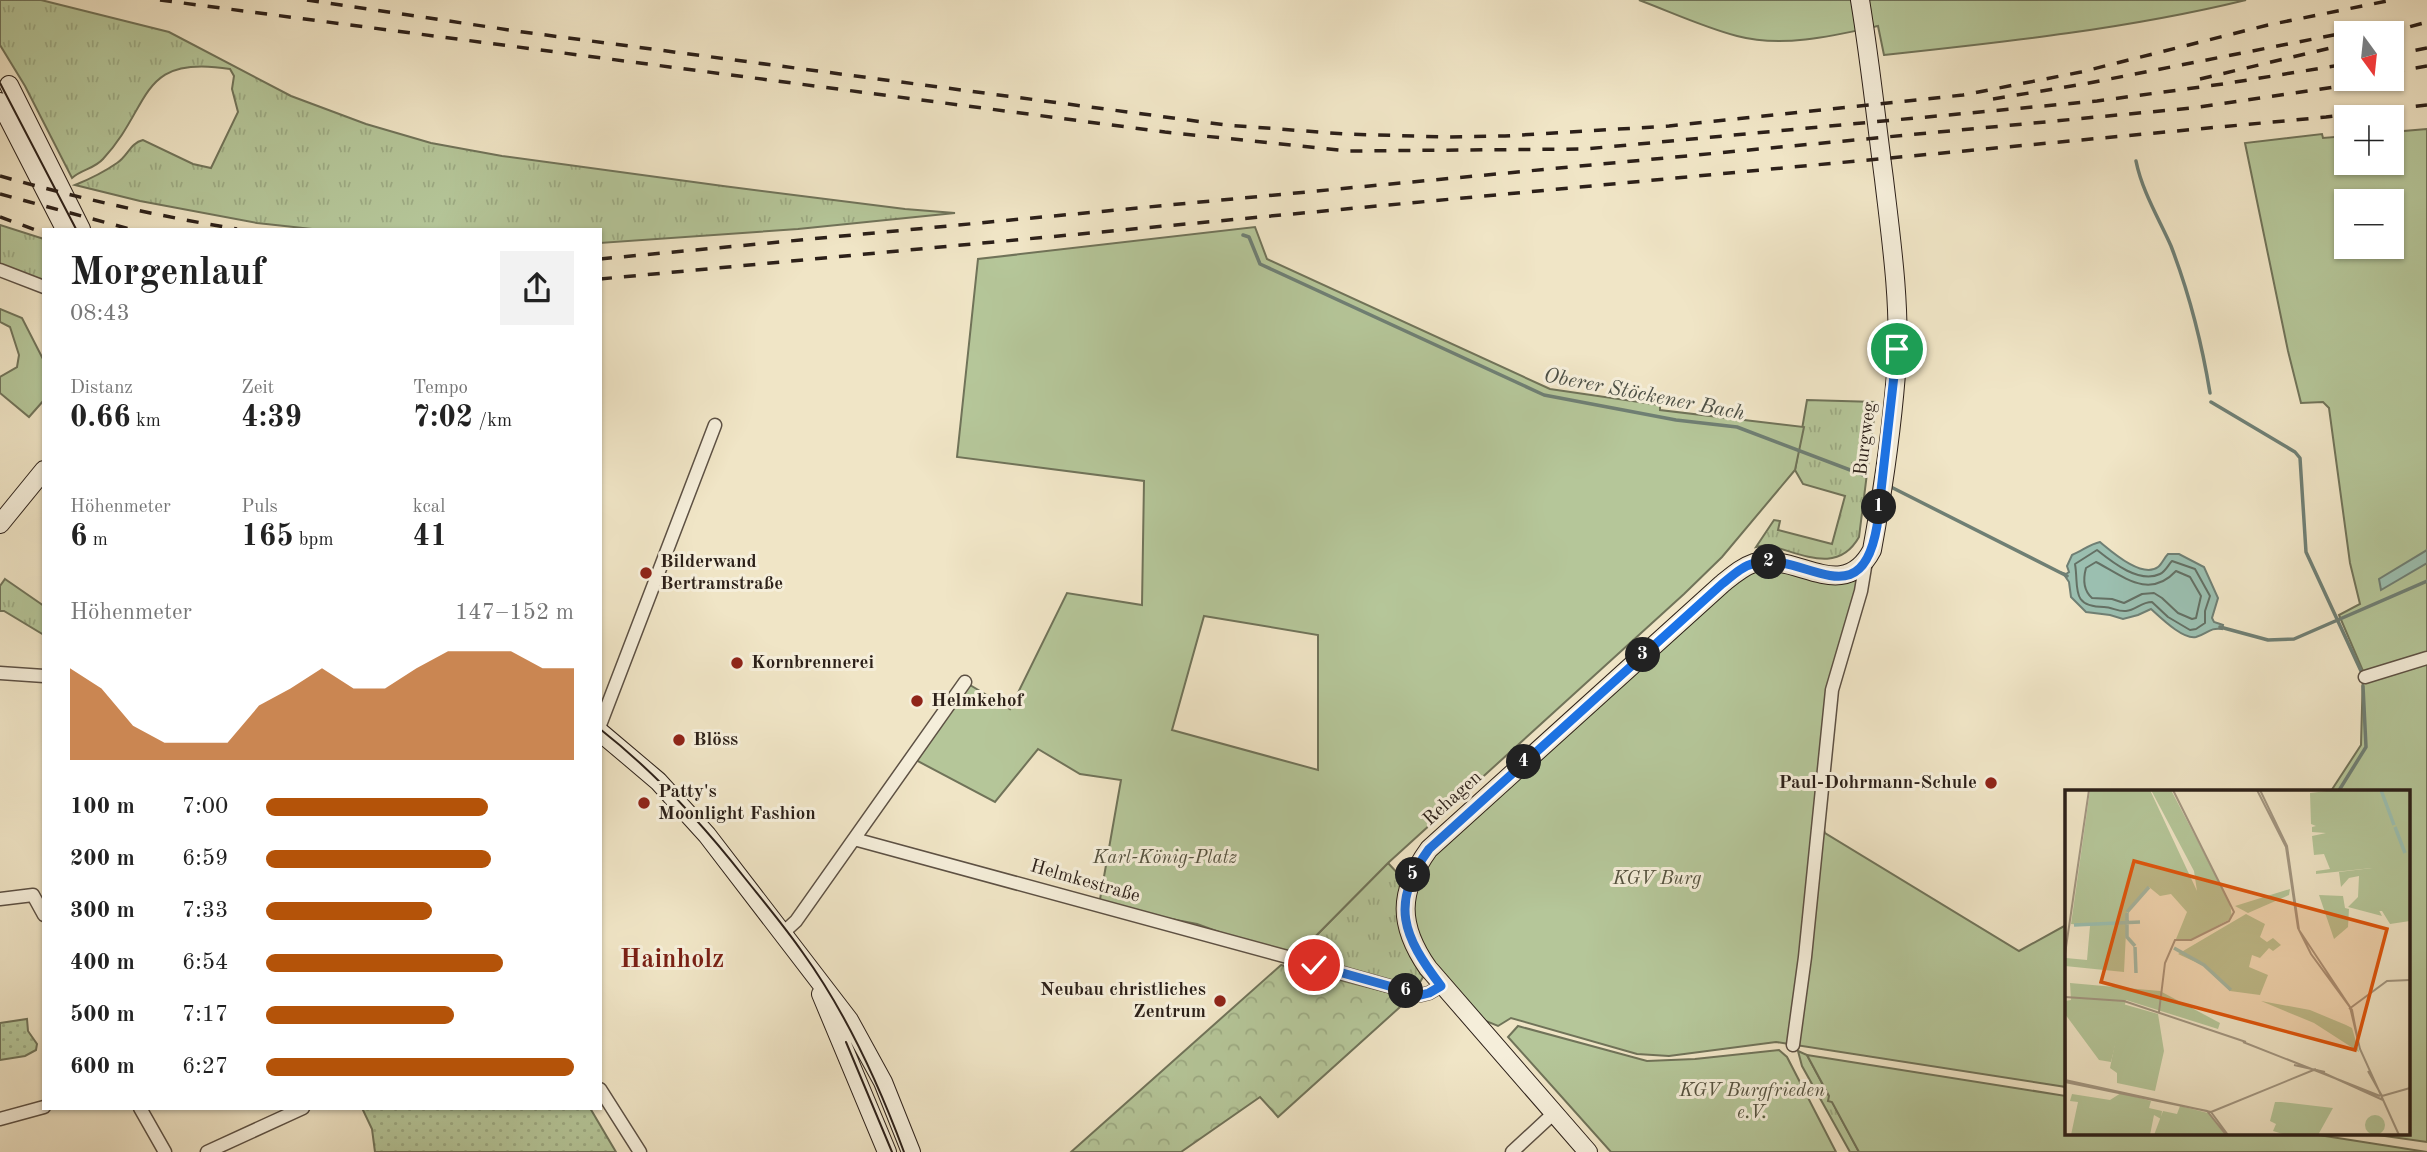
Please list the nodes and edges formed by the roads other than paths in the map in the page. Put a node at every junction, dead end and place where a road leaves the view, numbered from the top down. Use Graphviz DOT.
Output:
graph roads {
  1 [pos="1860,0"];
  2 [pos="9,85"];
  3 [pos="0,102"];
  4 [pos="64,228"];
  5 [pos="80,228"];
  6 [pos="0,270"];
  7 [pos="42,286"];
  8 [pos="715,425"];
  9 [pos="42,472"];
  10 [pos="0,524"];
  11 [pos="1866,561"];
  12 [pos="2427,658"];
  13 [pos="0,673"];
  14 [pos="42,676"];
  15 [pos="2365,677"];
  16 [pos="965,682"];
  17 [pos="602,720"];
  18 [pos="602,734"];
  19 [pos="855,839"];
  20 [pos="0,899"];
  21 [pos="42,911"];
  22 [pos="784,933"];
  23 [pos="810,969"];
  24 [pos="1441,986"];
  25 [pos="1793,1045"];
  26 [pos="602,1091"];
  27 [pos="42,1108"];
  28 [pos="141,1110"];
  29 [pos="299,1110"];
  30 [pos="1553,1114"];
  31 [pos="0,1119"];
  32 [pos="165,1152"];
  33 [pos="207,1152"];
  34 [pos="640,1152"];
  35 [pos="887,1152"];
  36 [pos="911,1152"];
  37 [pos="1512,1152"];
  38 [pos="1588,1152"];
  1 -- 11 [label="street, Burgweg"];
  2 -- 5 [label="street"];
  3 -- 4 [label="street"];
  6 -- 7 [label="street"];
  8 -- 17 [label="street"];
  9 -- 10 [label="street"];
  11 -- 24 [label="street, Rehagen"];
  11 -- 25 [label="street, Burgweg"];
  12 -- 15 [label="street"];
  13 -- 14 [label="street"];
  16 -- 19 [label="street"];
  18 -- 22 [label="street"];
  19 -- 22 [label="street"];
  19 -- 24 [label="street, Helmkestraße"];
  20 -- 21 [label="street"];
  22 -- 23 [label="street"];
  23 -- 35 [label="street"];
  23 -- 36 [label="street"];
  24 -- 30 [label="street, Rehagen"];
  26 -- 34 [label="street"];
  27 -- 31 [label="street"];
  28 -- 32 [label="street"];
  29 -- 33 [label="street"];
  30 -- 37 [label="street"];
  30 -- 38 [label="street, Rehagen"];
}
